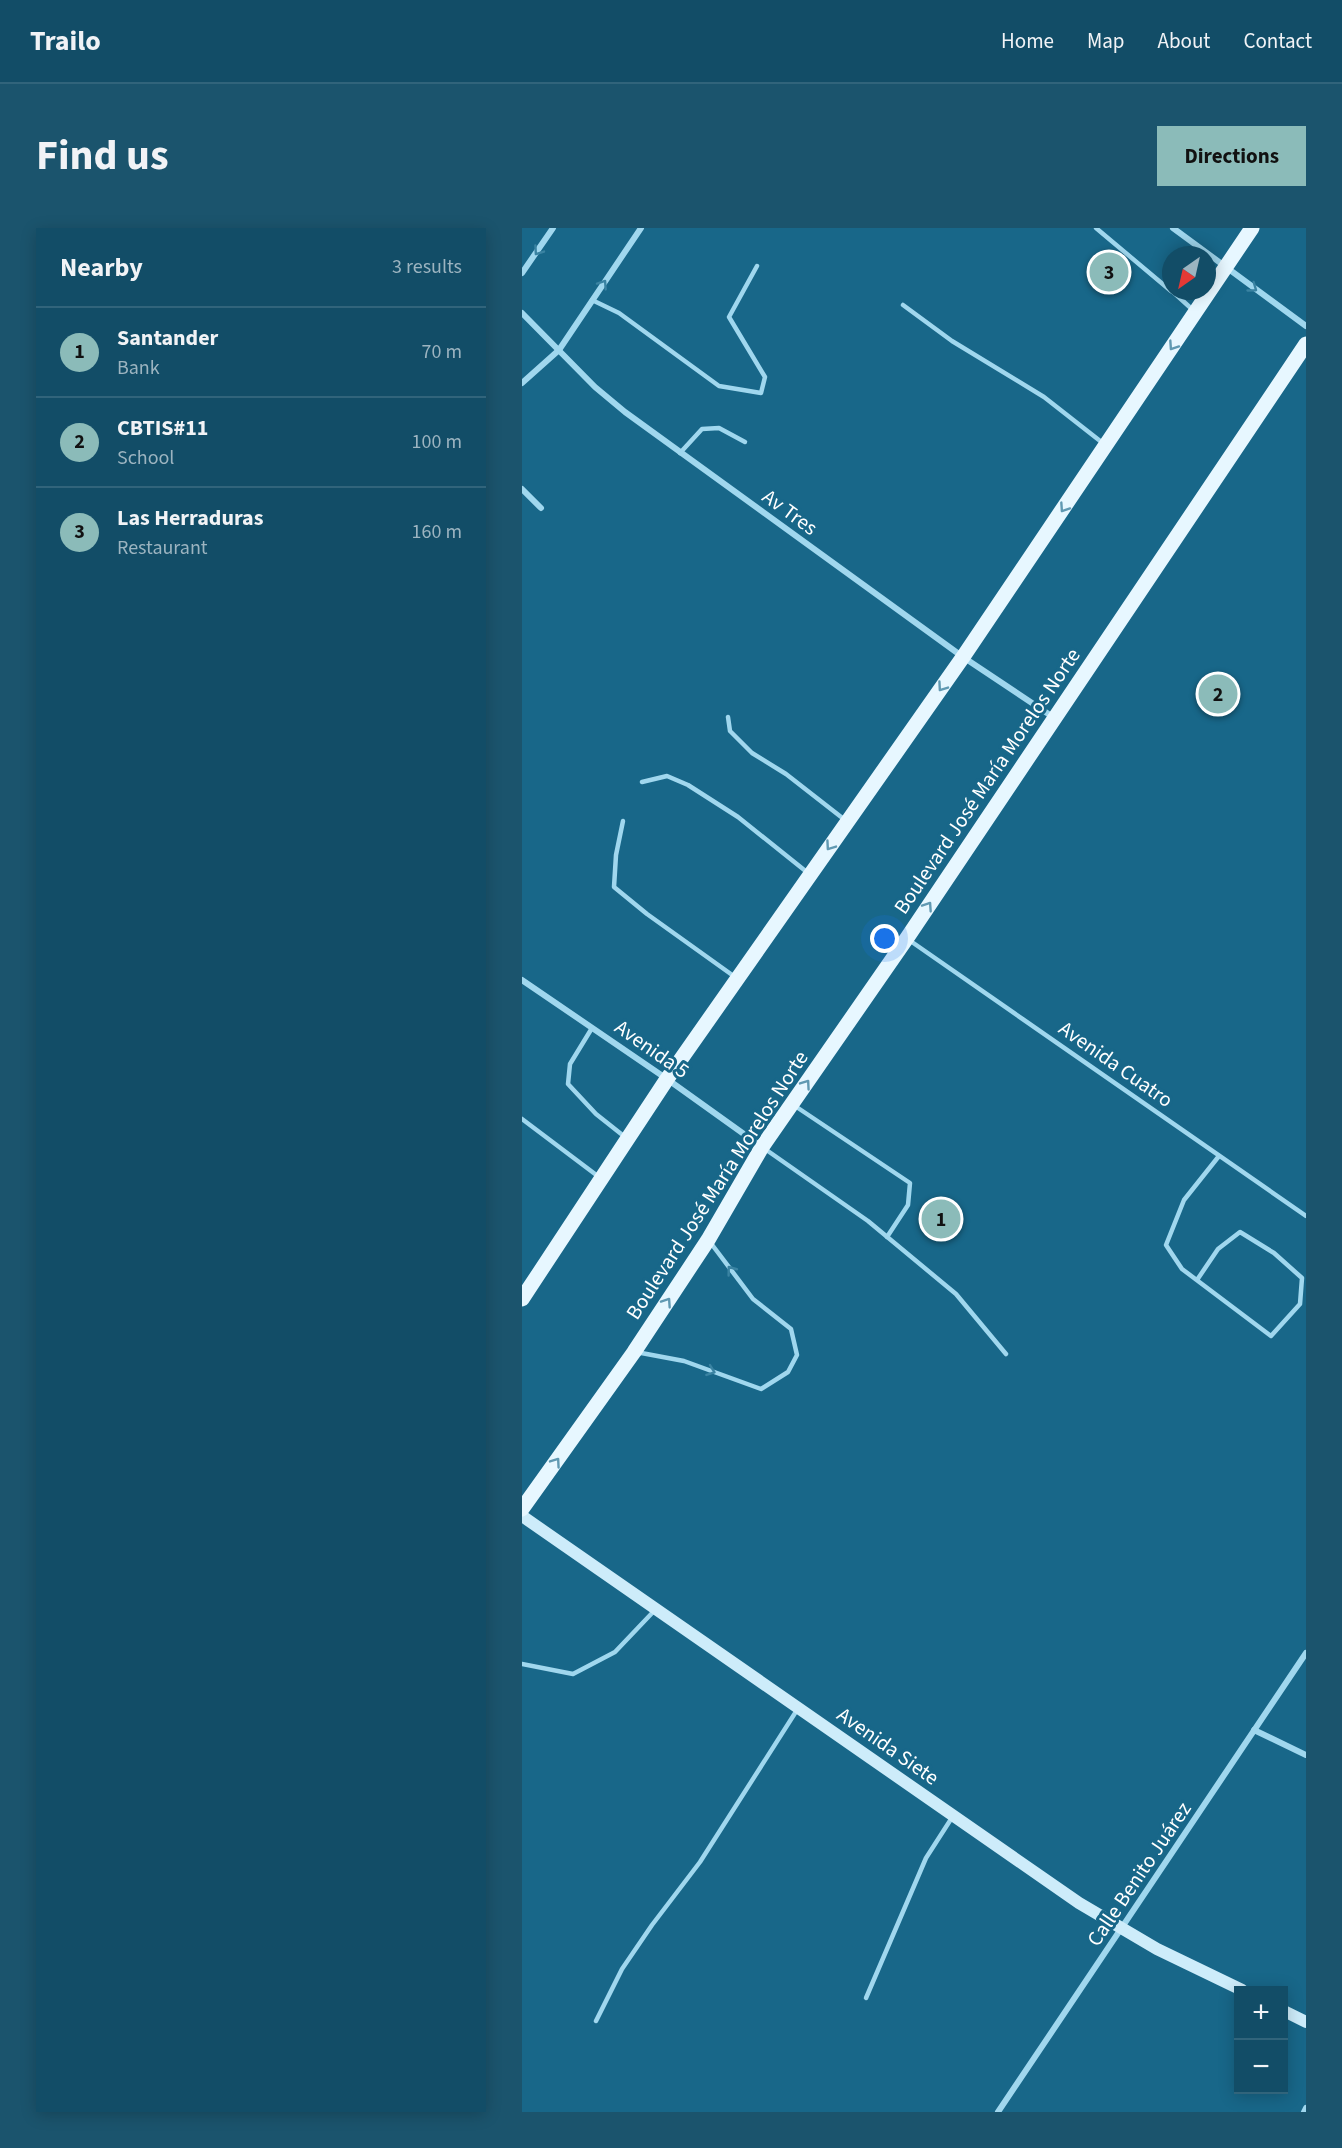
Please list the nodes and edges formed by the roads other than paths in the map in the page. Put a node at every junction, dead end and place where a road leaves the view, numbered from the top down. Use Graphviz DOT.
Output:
graph roads {
  1 [pos="553,228"];
  2 [pos="641,228"];
  3 [pos="1096,228"];
  4 [pos="1173,228"];
  5 [pos="1252,228"];
  6 [pos="757,266"];
  7 [pos="1226,268"];
  8 [pos="522,273"];
  9 [pos="1162,283"];
  10 [pos="592,300"];
  11 [pos="1182,300"];
  12 [pos="903,305"];
  13 [pos="1196,312"];
  14 [pos="522,313"];
  15 [pos="1306,326"];
  16 [pos="1306,344"];
  17 [pos="559,350"];
  18 [pos="522,382"];
  19 [pos="745,441"];
  20 [pos="1106,446"];
  21 [pos="680,453"];
  22 [pos="522,489"];
  23 [pos="541,508"];
  24 [pos="963,657"];
  25 [pos="728,717"];
  26 [pos="1054,717"];
  27 [pos="642,782"];
  28 [pos="623,821"];
  29 [pos="847,821"];
  30 [pos="810,874"];
  31 [pos="907,938"];
  32 [pos="737,978"];
  33 [pos="522,980"];
  34 [pos="592,1028"];
  35 [pos="667,1079"];
  36 [pos="792,1104"];
  37 [pos="522,1119"];
  38 [pos="627,1138"];
  39 [pos="762,1147"];
  40 [pos="1219,1156"];
  41 [pos="601,1179"];
  42 [pos="1306,1216"];
  43 [pos="887,1237"];
  44 [pos="708,1240"];
  45 [pos="1197,1280"];
  46 [pos="522,1299"];
  47 [pos="634,1352"];
  48 [pos="1006,1354"];
  49 [pos="522,1509"];
  50 [pos="522,1516"];
  51 [pos="656,1609"];
  52 [pos="1306,1653"];
  53 [pos="522,1664"];
  54 [pos="799,1708"];
  55 [pos="1254,1730"];
  56 [pos="1306,1755"];
  57 [pos="953,1816"];
  58 [pos="1122,1929"];
  59 [pos="1234,1986"];
  60 [pos="866,1998"];
  61 [pos="1288,2013"];
  62 [pos="596,2021"];
  63 [pos="1306,2022"];
  64 [pos="998,2112"];
  1 -- 8 [label="street, one-way"];
  10 -- 2 [label="street, one-way"];
  3 -- 9 [label="lane"];
  4 -- 7 [label="street"];
  5 -- 7 [label="main road"];
  6 -- 10 [label="lane"];
  7 -- 13 [label="main road"];
  7 -- 15 [label="street, one-way"];
  10 -- 17 [label="street"];
  11 -- 13 [label="lane"];
  12 -- 20 [label="lane"];
  13 -- 20 [label="main road, one-way"];
  14 -- 17 [label="street, Av Tres"];
  16 -- 26 [label="main road, Boulevard José María Morelos Norte"];
  17 -- 18 [label="street"];
  17 -- 21 [label="street, Av Tres"];
  19 -- 21 [label="lane"];
  20 -- 24 [label="main road, one-way"];
  21 -- 24 [label="street, Av Tres"];
  22 -- 23 [label="street"];
  24 -- 26 [label="street, Av Tres"];
  24 -- 29 [label="main road, one-way"];
  25 -- 29 [label="lane"];
  31 -- 26 [label="main road, Boulevard José María Morelos Norte, one-way"];
  27 -- 30 [label="lane"];
  28 -- 32 [label="lane"];
  29 -- 30 [label="main road, one-way"];
  30 -- 32 [label="main road"];
  36 -- 31 [label="main road, Boulevard José María Morelos Norte, one-way"];
  31 -- 40 [label="lane, Avenida Cuatro"];
  32 -- 35 [label="main road"];
  33 -- 34 [label="street, Avenida 5"];
  34 -- 35 [label="street, Avenida 5"];
  34 -- 38 [label="lane"];
  35 -- 38 [label="main road"];
  35 -- 39 [label="street, Avenida 5"];
  36 -- 39 [label="main road, Boulevard José María Morelos Norte"];
  36 -- 43 [label="lane"];
  37 -- 41 [label="lane"];
  38 -- 41 [label="main road"];
  39 -- 43 [label="lane"];
  39 -- 44 [label="main road, Boulevard José María Morelos Norte"];
  40 -- 42 [label="lane, Avenida Cuatro"];
  40 -- 45 [label="lane"];
  41 -- 46 [label="main road"];
  43 -- 48 [label="lane"];
  47 -- 44 [label="main road, Boulevard José María Morelos Norte, one-way"];
  47 -- 44 [label="lane, one-way"];
  45 -- 45 [label="lane"];
  49 -- 47 [label="main road, Boulevard José María Morelos Norte, one-way"];
  50 -- 51 [label="street, Avenida Siete"];
  51 -- 53 [label="lane"];
  51 -- 54 [label="street, Avenida Siete"];
  52 -- 55 [label="street, Calle Benito Juárez"];
  54 -- 57 [label="street, Avenida Siete"];
  54 -- 62 [label="lane"];
  55 -- 56 [label="street"];
  55 -- 58 [label="street, Calle Benito Juárez"];
  57 -- 58 [label="street, Avenida Siete"];
  57 -- 60 [label="lane"];
  58 -- 59 [label="street, Avenida Siete"];
  58 -- 64 [label="street, Calle Benito Juárez"];
  61 -- 63 [label="street"];
}
